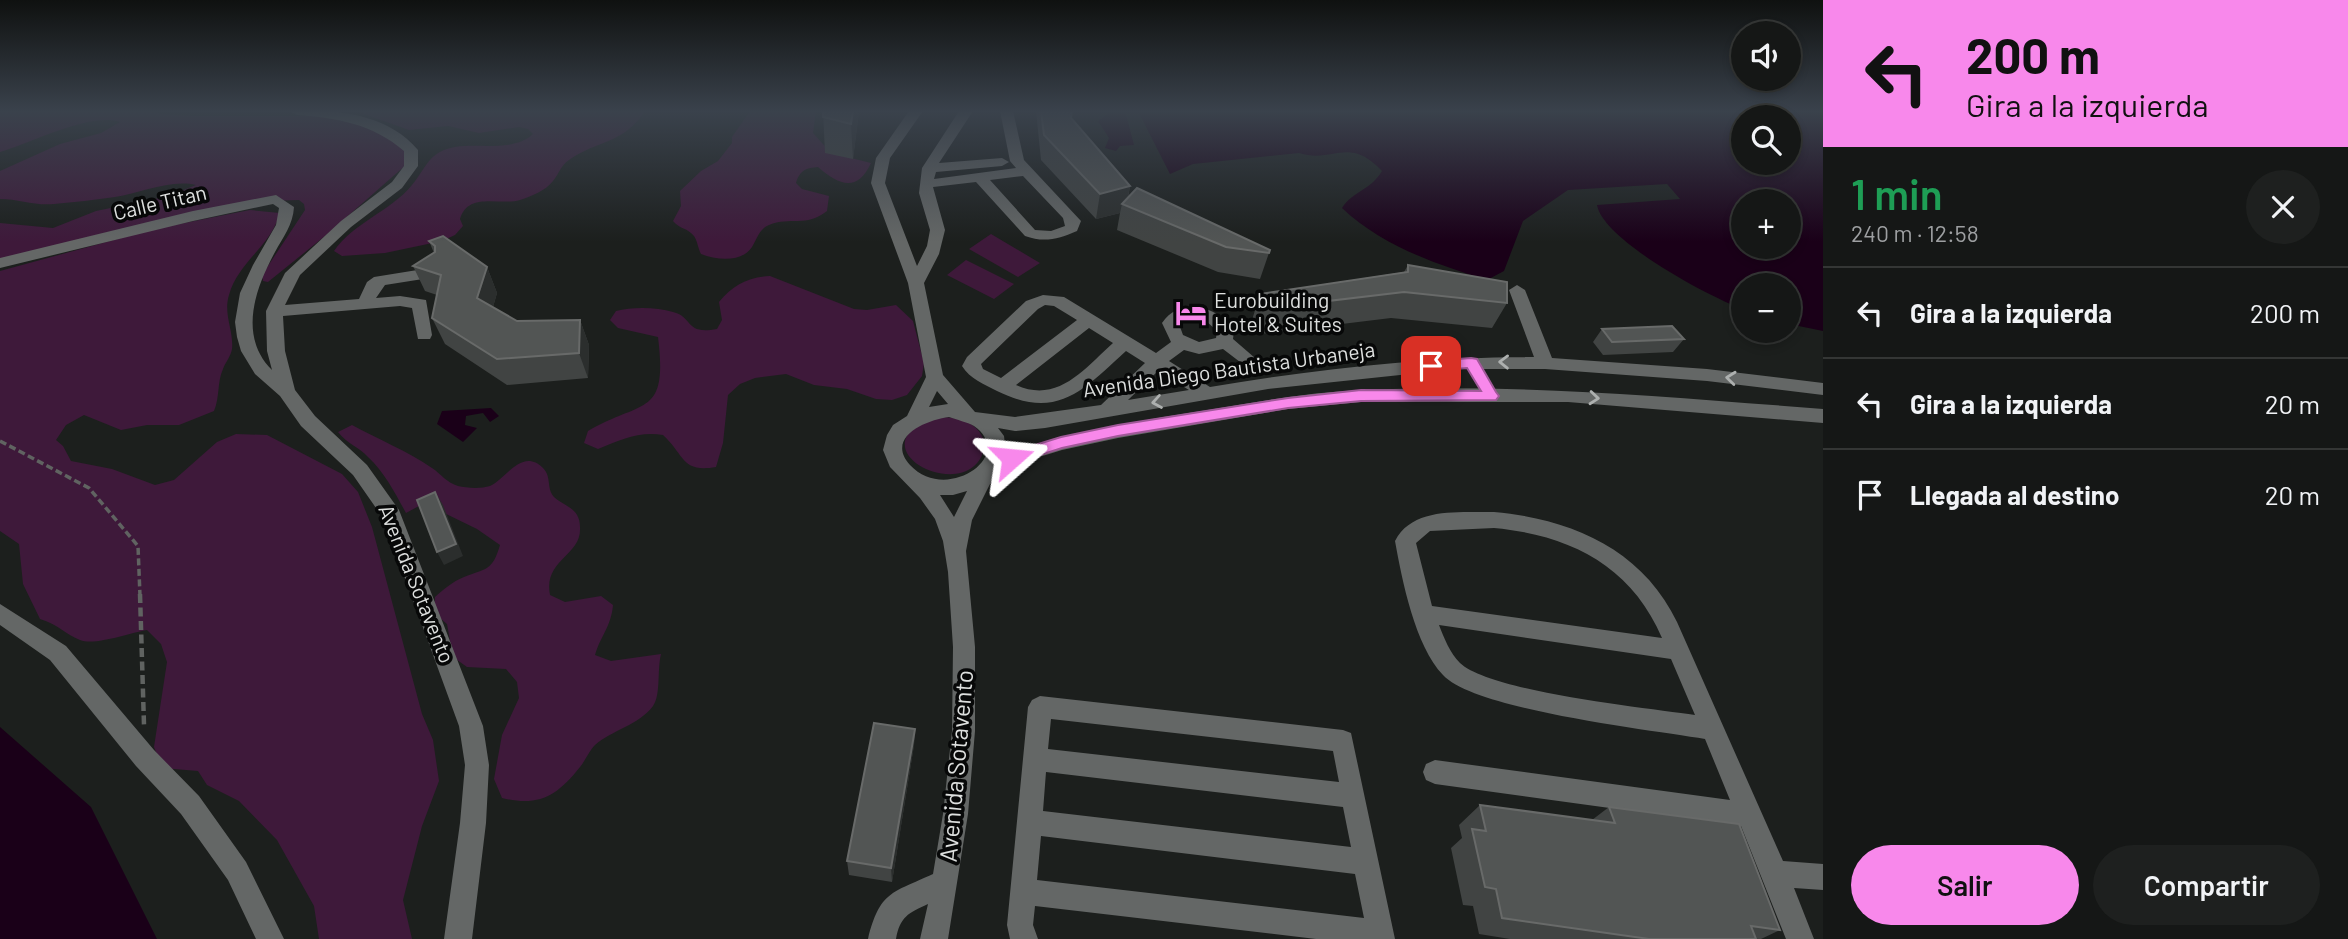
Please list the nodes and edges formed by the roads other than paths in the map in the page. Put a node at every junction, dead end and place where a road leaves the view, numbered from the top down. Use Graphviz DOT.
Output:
graph roads {
  1 [pos="411,155"];
  2 [pos="885,155"];
  3 [pos="936,155"];
  4 [pos="1018,155"];
  5 [pos="1021,166"];
  6 [pos="929,168"];
  7 [pos="980,177"];
  8 [pos="925,184"];
  9 [pos="0,263"];
  10 [pos="436,272"];
  11 [pos="916,283"];
  12 [pos="1517,290"];
  13 [pos="366,303"];
  14 [pos="274,311"];
  15 [pos="1088,320"];
  16 [pos="424,335"];
  17 [pos="1224,341"];
  18 [pos="1125,342"];
  19 [pos="1182,343"];
  20 [pos="1246,358"];
  21 [pos="1157,361"];
  22 [pos="1471,363"];
  23 [pos="1545,363"];
  24 [pos="935,377"];
  25 [pos="1766,382"];
  26 [pos="1004,385"];
  27 [pos="1823,389"];
  28 [pos="286,391"];
  29 [pos="1207,393"];
  30 [pos="1491,396"];
  31 [pos="1107,411"];
  32 [pos="1788,413"];
  33 [pos="916,416"];
  34 [pos="972,416"];
  35 [pos="1823,416"];
  36 [pos="989,470"];
  37 [pos="913,479"];
  38 [pos="956,551"];
  39 [pos="0,613"];
  40 [pos="1426,614"];
  41 [pos="1678,650"];
  42 [pos="1711,729"];
  43 [pos="1035,759"];
  44 [pos="1435,772"];
  45 [pos="1353,796"];
  46 [pos="1747,814"];
  47 [pos="1029,822"];
  48 [pos="1366,862"];
  49 [pos="1775,874"];
  50 [pos="1823,877"];
  51 [pos="946,882"];
  52 [pos="1023,891"];
  53 [pos="1380,936"];
  54 [pos="270,939"];
  55 [pos="458,939"];
  56 [pos="882,939"];
  57 [pos="934,939"];
  58 [pos="1024,939"];
  59 [pos="1800,939"];
  1 -- 14 [label="street, Avenida Sotavento"];
  2 -- 11 [label="street"];
  3 -- 6 [label="street"];
  4 -- 5 [label="street"];
  5 -- 6 [label="street"];
  5 -- 7 [label="street"];
  5 -- 7 [label="street"];
  6 -- 8 [label="street"];
  7 -- 8 [label="street"];
  8 -- 11 [label="street"];
  9 -- 28 [label="street, Calle Titan"];
  10 -- 13 [label="street"];
  11 -- 24 [label="street"];
  12 -- 23 [label="street"];
  13 -- 14 [label="street"];
  13 -- 16 [label="street"];
  14 -- 28 [label="street, Avenida Sotavento"];
  15 -- 18 [label="street"];
  15 -- 26 [label="street"];
  15 -- 26 [label="street"];
  17 -- 19 [label="street"];
  17 -- 19 [label="street"];
  17 -- 20 [label="street"];
  18 -- 21 [label="street"];
  18 -- 26 [label="street"];
  19 -- 21 [label="street"];
  21 -- 29 [label="street"];
  21 -- 31 [label="street"];
  23 -- 22 [label="street, Avenida Diego Bautista Urbaneja, one-way"];
  22 -- 29 [label="street, Avenida Diego Bautista Urbaneja"];
  22 -- 30 [label="street"];
  25 -- 23 [label="street, Avenida Diego Bautista Urbaneja, one-way"];
  24 -- 33 [label="street"];
  24 -- 34 [label="street"];
  25 -- 27 [label="street, Avenida Diego Bautista Urbaneja"];
  25 -- 32 [label="street"];
  28 -- 55 [label="street, Avenida Sotavento"];
  29 -- 31 [label="street, Avenida Diego Bautista Urbaneja, one-way"];
  30 -- 32 [label="street, Avenida Diego Bautista Urbaneja, one-way"];
  30 -- 36 [label="street, Avenida Diego Bautista Urbaneja"];
  31 -- 34 [label="street, Avenida Diego Bautista Urbaneja"];
  32 -- 35 [label="street, Avenida Diego Bautista Urbaneja"];
  33 -- 34 [label="street"];
  33 -- 37 [label="street"];
  34 -- 36 [label="street"];
  36 -- 37 [label="street"];
  36 -- 38 [label="street, Avenida Sotavento"];
  37 -- 38 [label="street, Avenida Sotavento"];
  38 -- 51 [label="street, Avenida Sotavento"];
  39 -- 54 [label="street"];
  40 -- 41 [label="street"];
  40 -- 41 [label="street"];
  40 -- 42 [label="street"];
  41 -- 42 [label="street"];
  42 -- 46 [label="street"];
  43 -- 45 [label="street"];
  43 -- 45 [label="street"];
  43 -- 47 [label="street"];
  44 -- 46 [label="street"];
  45 -- 48 [label="street"];
  46 -- 49 [label="street"];
  47 -- 48 [label="street"];
  47 -- 52 [label="street"];
  48 -- 53 [label="street"];
  49 -- 50 [label="street"];
  49 -- 59 [label="street"];
  51 -- 56 [label="street"];
  51 -- 57 [label="street, Avenida Sotavento"];
  52 -- 53 [label="street"];
  52 -- 58 [label="street"];
}
